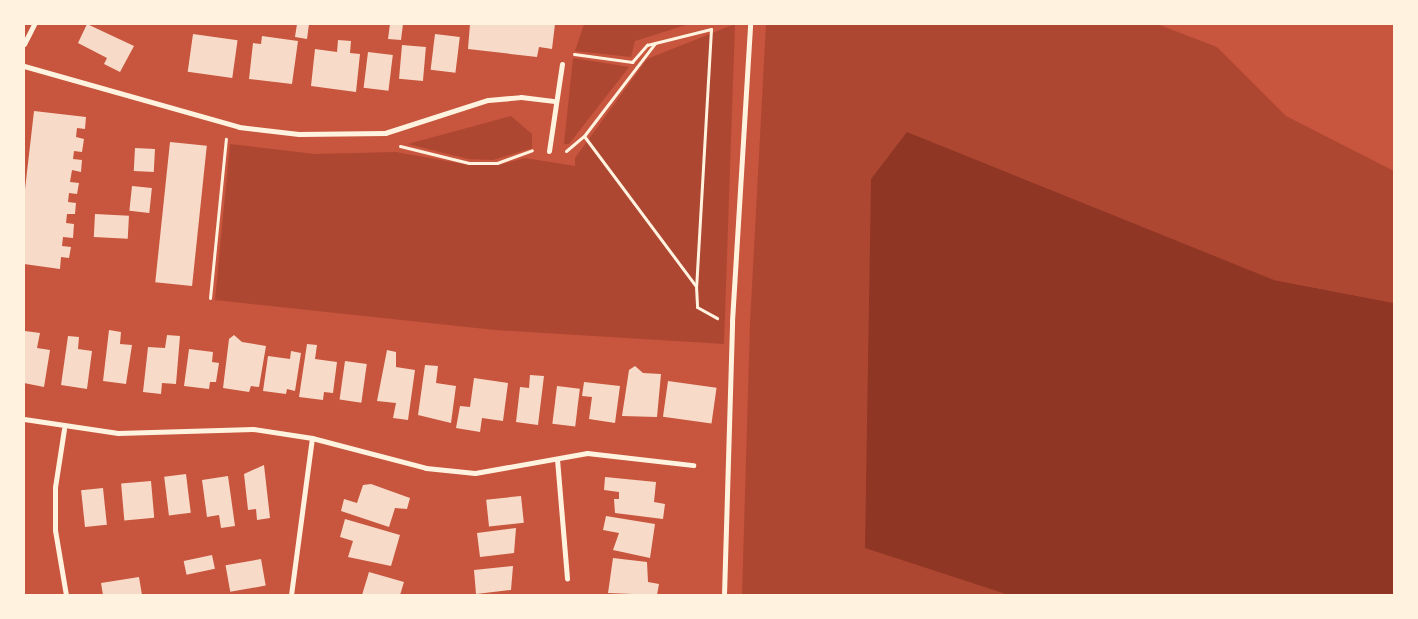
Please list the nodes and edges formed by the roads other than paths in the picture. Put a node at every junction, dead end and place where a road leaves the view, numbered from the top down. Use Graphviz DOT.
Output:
graph roads {
  1 [pos="34,24"];
  2 [pos="750,24"];
  3 [pos="24,44"];
  4 [pos="562,64"];
  5 [pos="24,66"];
  6 [pos="555,101"];
  7 [pos="549,151"];
  8 [pos="24,419"];
  9 [pos="64,429"];
  10 [pos="312,438"];
  11 [pos="557,459"];
  12 [pos="693,464"];
  13 [pos="567,579"];
  14 [pos="66,595"];
  15 [pos="290,595"];
  16 [pos="724,595"];
  1 -- 3 [label="street"];
  2 -- 16 [label="street"];
  4 -- 6 [label="street"];
  5 -- 6 [label="street"];
  6 -- 7 [label="street"];
  8 -- 9 [label="street"];
  9 -- 10 [label="street"];
  9 -- 14 [label="street"];
  10 -- 11 [label="street"];
  10 -- 15 [label="street"];
  11 -- 12 [label="street"];
  11 -- 13 [label="street"];
}
